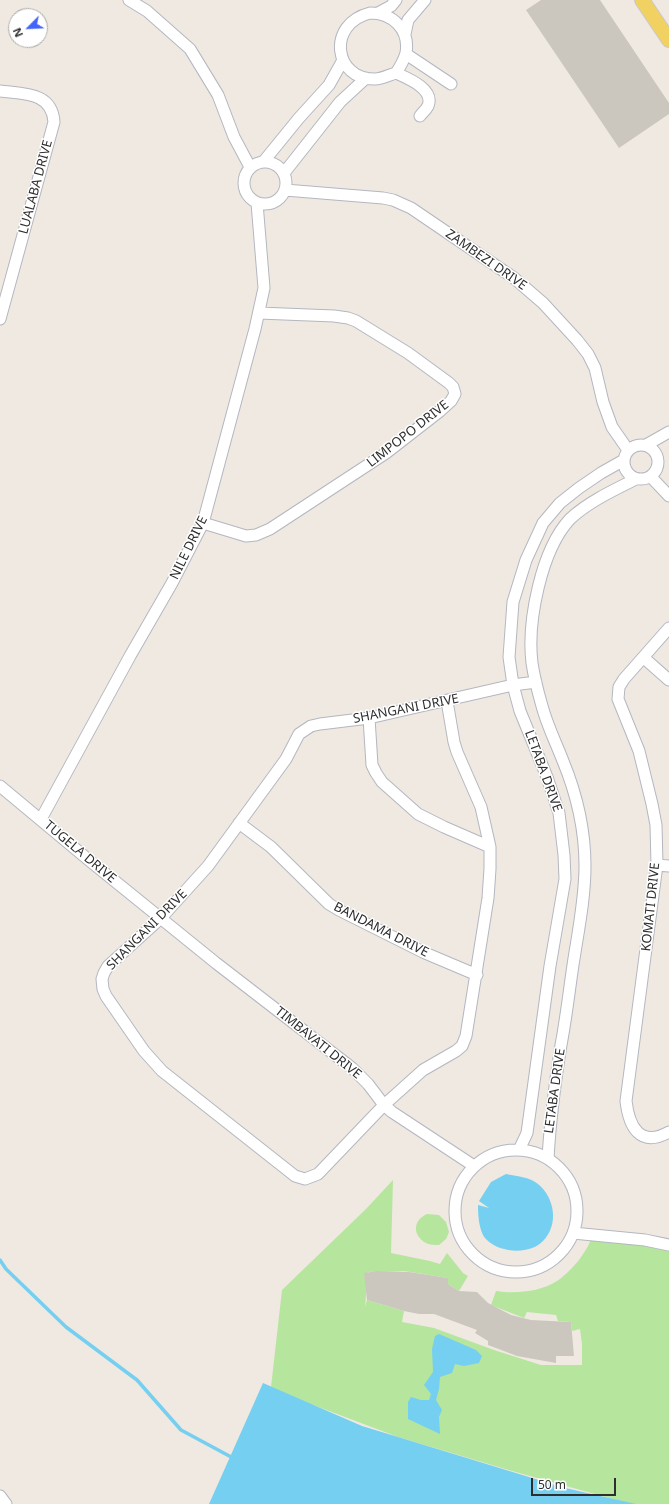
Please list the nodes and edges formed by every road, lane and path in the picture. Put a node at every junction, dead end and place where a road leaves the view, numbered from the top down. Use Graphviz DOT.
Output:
graph roads {
  1 [pos="129,0"];
  2 [pos="396,0"];
  3 [pos="425,0"];
  4 [pos="642,0"];
  5 [pos="378,13"];
  6 [pos="404,34"];
  7 [pos="669,40"];
  8 [pos="406,54"];
  9 [pos="343,60"];
  10 [pos="396,72"];
  11 [pos="366,78"];
  12 [pos="452,84"];
  13 [pos="0,91"];
  14 [pos="420,116"];
  15 [pos="264,161"];
  16 [pos="250,167"];
  17 [pos="284,174"];
  18 [pos="285,190"];
  19 [pos="257,203"];
  20 [pos="259,313"];
  21 [pos="0,319"];
  22 [pos="669,432"];
  23 [pos="646,445"];
  24 [pos="626,455"];
  25 [pos="669,457"];
  26 [pos="659,462"];
  27 [pos="651,477"];
  28 [pos="636,479"];
  29 [pos="669,496"];
  30 [pos="203,523"];
  31 [pos="669,628"];
  32 [pos="644,658"];
  33 [pos="669,680"];
  34 [pos="536,682"];
  35 [pos="513,685"];
  36 [pos="447,702"];
  37 [pos="369,718"];
  38 [pos="0,786"];
  39 [pos="40,819"];
  40 [pos="239,824"];
  41 [pos="490,848"];
  42 [pos="657,865"];
  43 [pos="669,866"];
  44 [pos="161,918"];
  45 [pos="477,975"];
  46 [pos="384,1105"];
  47 [pos="669,1132"];
  48 [pos="519,1150"];
  49 [pos="548,1159"];
  50 [pos="474,1166"];
  51 [pos="573,1233"];
  52 [pos="669,1245"];
  53 [pos="0,1496"];
  54 [pos="6,1504"];
  1 -- 16 [label="street"];
  2 -- 5 [label="street"];
  3 -- 6 [label="street"];
  4 -- 7 [label="main road"];
  5 -- 6 [label="street"];
  5 -- 9 [label="street"];
  6 -- 8 [label="street"];
  8 -- 10 [label="street"];
  8 -- 12 [label="street"];
  9 -- 11 [label="street"];
  9 -- 15 [label="street"];
  10 -- 11 [label="street"];
  10 -- 14 [label="street"];
  11 -- 17 [label="street"];
  13 -- 21 [label="street, LUALABA DRIVE"];
  15 -- 16 [label="street"];
  15 -- 17 [label="street"];
  16 -- 19 [label="street"];
  17 -- 18 [label="street"];
  18 -- 19 [label="street"];
  18 -- 24 [label="street, ZAMBEZI DRIVE"];
  19 -- 20 [label="street, NILE DRIVE"];
  20 -- 30 [label="street, NILE DRIVE"];
  20 -- 30 [label="street, LIMPOPO DRIVE"];
  22 -- 23 [label="street"];
  23 -- 24 [label="street"];
  23 -- 26 [label="street"];
  24 -- 28 [label="street"];
  24 -- 35 [label="street, LETABA DRIVE"];
  25 -- 26 [label="street"];
  26 -- 27 [label="street"];
  27 -- 28 [label="street"];
  27 -- 29 [label="street"];
  28 -- 34 [label="street, LETABA DRIVE"];
  30 -- 39 [label="street, NILE DRIVE"];
  31 -- 32 [label="street, KOMATI DRIVE"];
  32 -- 33 [label="street"];
  32 -- 42 [label="street, KOMATI DRIVE"];
  34 -- 35 [label="street, SHANGANI DRIVE"];
  34 -- 49 [label="street, LETABA DRIVE"];
  35 -- 36 [label="street, SHANGANI DRIVE"];
  35 -- 48 [label="street, LETABA DRIVE"];
  36 -- 37 [label="street, SHANGANI DRIVE"];
  36 -- 41 [label="street"];
  37 -- 40 [label="street, SHANGANI DRIVE"];
  37 -- 41 [label="street"];
  38 -- 39 [label="street, TUGELA DRIVE"];
  39 -- 44 [label="street, TUGELA DRIVE"];
  40 -- 44 [label="street, SHANGANI DRIVE"];
  40 -- 45 [label="street, BANDAMA DRIVE"];
  41 -- 45 [label="street"];
  42 -- 43 [label="street"];
  42 -- 47 [label="street, KOMATI DRIVE"];
  44 -- 46 [label="street, TIMBAVATI DRIVE"];
  44 -- 46 [label="street, SHANGANI DRIVE"];
  45 -- 46 [label="street"];
  46 -- 50 [label="street, TIMBAVATI DRIVE"];
  48 -- 49 [label="street"];
  48 -- 50 [label="street"];
  49 -- 51 [label="street"];
  50 -- 51 [label="street"];
  51 -- 52 [label="street"];
  53 -- 54 [label="street"];
}
